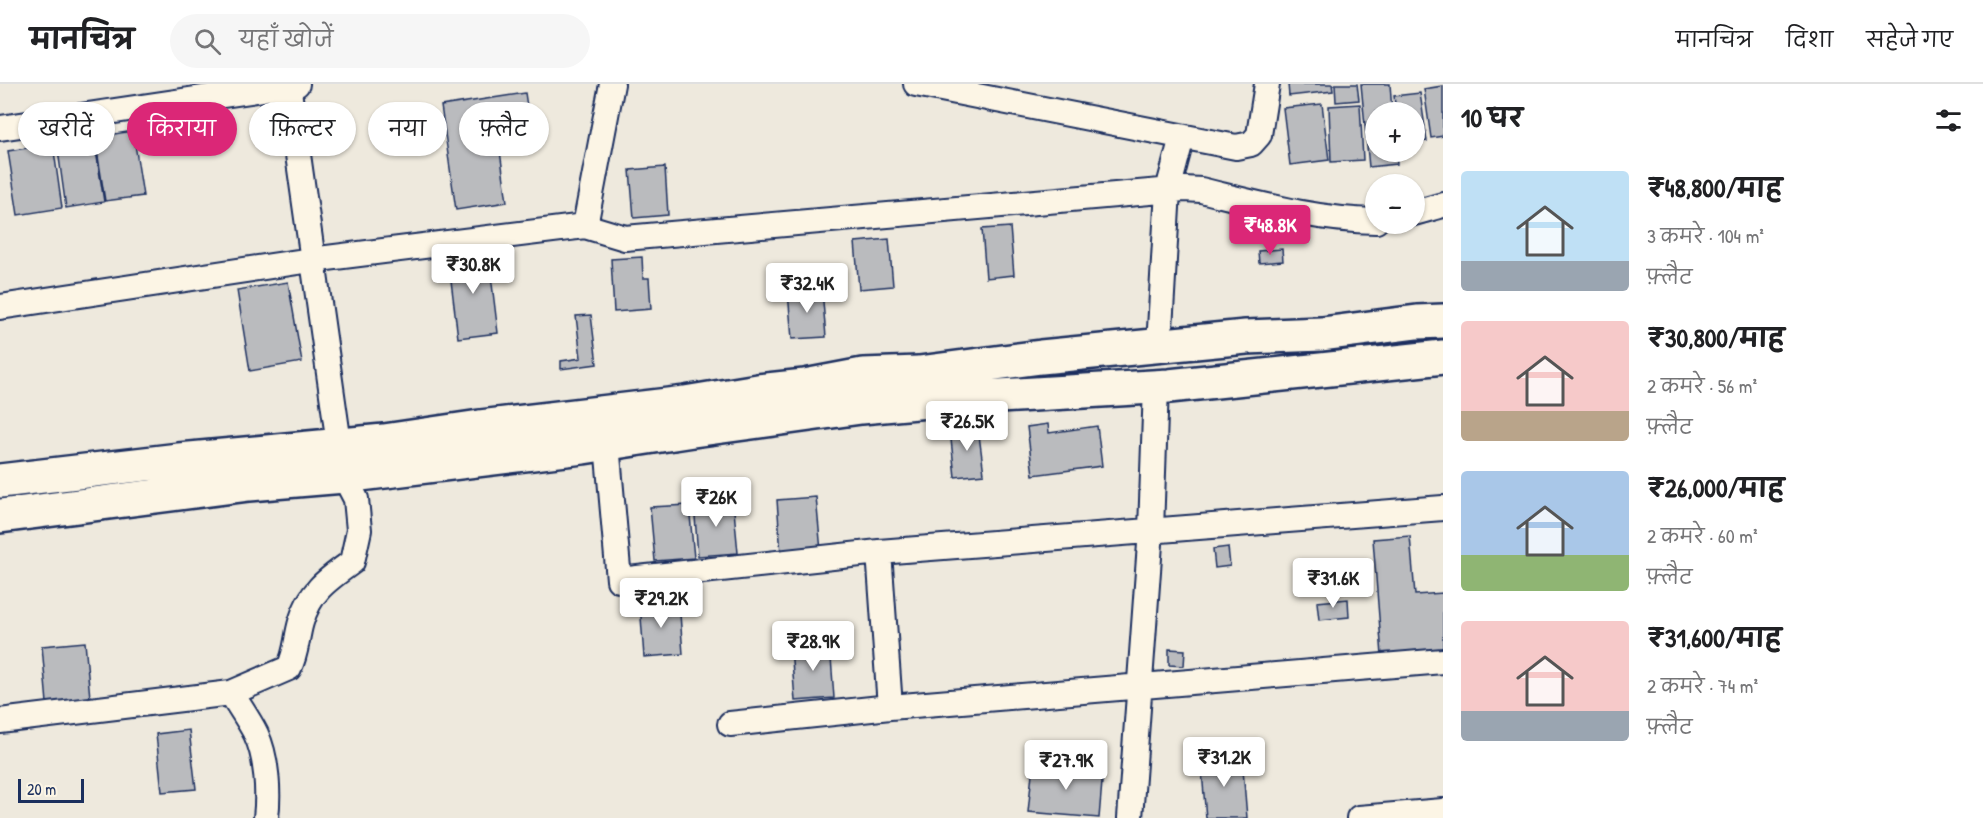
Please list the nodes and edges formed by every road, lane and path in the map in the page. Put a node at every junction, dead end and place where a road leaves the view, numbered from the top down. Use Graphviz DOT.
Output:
graph roads {
  1 [pos="291,84"];
  2 [pos="612,84"];
  3 [pos="916,84"];
  4 [pos="1267,84"];
  5 [pos="0,128"];
  6 [pos="1182,137"];
  7 [pos="1168,190"];
  8 [pos="1443,205"];
  9 [pos="1425,210"];
  10 [pos="1365,221"];
  11 [pos="585,226"];
  12 [pos="311,260"];
  13 [pos="0,307"];
  14 [pos="1443,321"];
  15 [pos="1159,346"];
  16 [pos="1443,357"];
  17 [pos="1156,386"];
  18 [pos="339,444"];
  19 [pos="607,444"];
  20 [pos="344,476"];
  21 [pos="0,481"];
  22 [pos="1443,508"];
  23 [pos="0,516"];
  24 [pos="1151,530"];
  25 [pos="879,552"];
  26 [pos="1443,661"];
  27 [pos="1139,685"];
  28 [pos="231,693"];
  29 [pos="890,706"];
  30 [pos="0,721"];
  31 [pos="730,724"];
  32 [pos="1443,811"];
  33 [pos="266,818"];
  34 [pos="1130,818"];
  35 [pos="1359,818"];
  1 -- 5 [label="street"];
  1 -- 12 [label="street"];
  2 -- 11 [label="street"];
  3 -- 6 [label="street"];
  4 -- 6 [label="street"];
  6 -- 7 [label="street"];
  7 -- 10 [label="street"];
  7 -- 11 [label="street"];
  7 -- 15 [label="street"];
  8 -- 9 [label="street"];
  11 -- 12 [label="street"];
  12 -- 13 [label="street"];
  12 -- 18 [label="street"];
  14 -- 15 [label="street"];
  15 -- 17 [label="street"];
  15 -- 18 [label="street"];
  16 -- 17 [label="street"];
  17 -- 19 [label="street"];
  17 -- 24 [label="street"];
  18 -- 21 [label="street"];
  19 -- 20 [label="street"];
  19 -- 25 [label="street"];
  20 -- 23 [label="street"];
  20 -- 28 [label="street"];
  22 -- 24 [label="street"];
  24 -- 25 [label="street"];
  24 -- 27 [label="street"];
  25 -- 29 [label="street"];
  26 -- 27 [label="street"];
  27 -- 29 [label="street"];
  27 -- 34 [label="street"];
  28 -- 30 [label="street"];
  28 -- 33 [label="street"];
  29 -- 31 [label="street"];
  32 -- 35 [label="street"];
}
